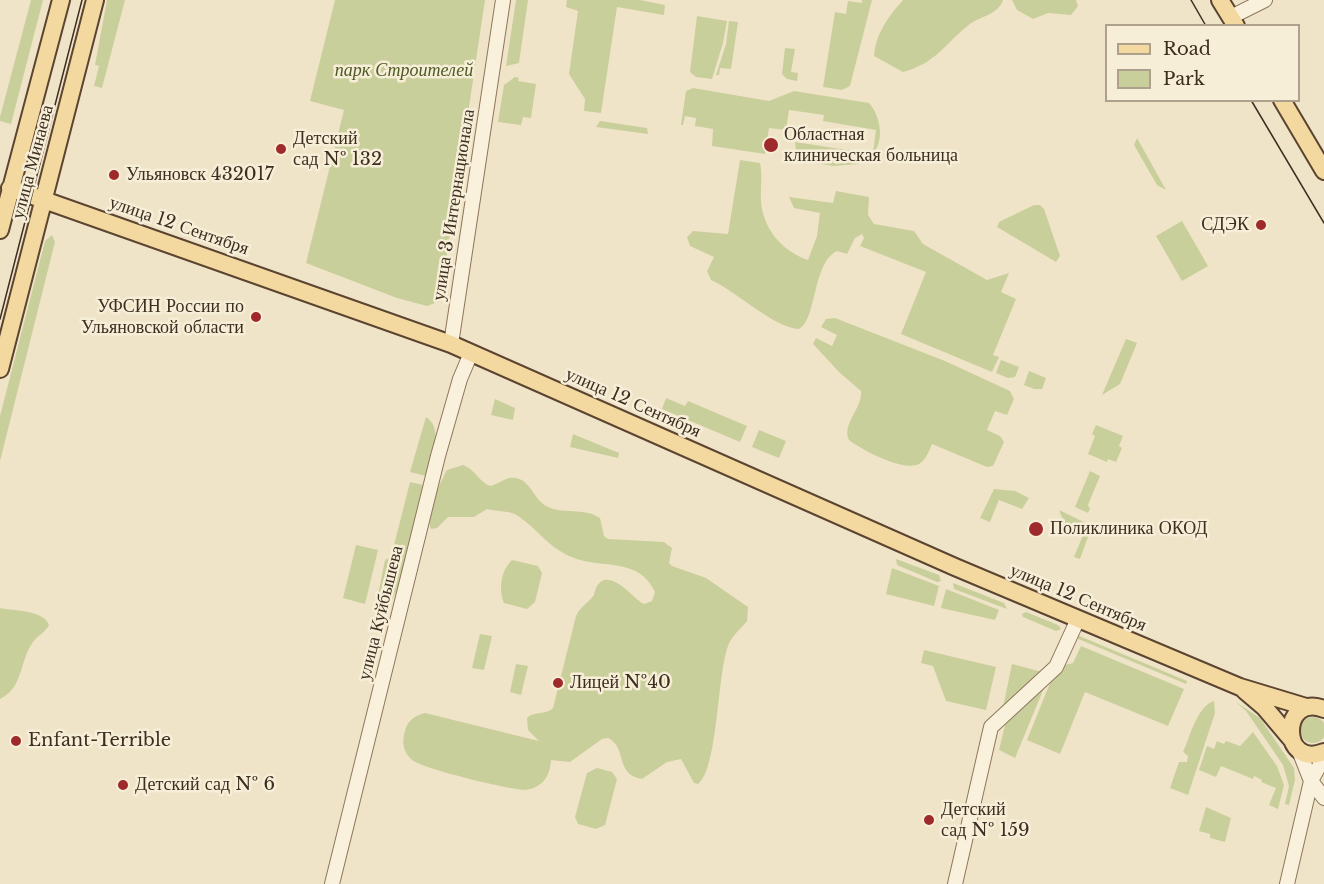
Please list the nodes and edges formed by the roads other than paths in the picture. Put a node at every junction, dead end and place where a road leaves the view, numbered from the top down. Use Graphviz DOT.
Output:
graph roads {
  1 [pos="61,0"];
  2 [pos="95,0"];
  3 [pos="503,0"];
  4 [pos="1220,0"];
  5 [pos="1265,0"];
  6 [pos="1234,21"];
  7 [pos="1283,102"];
  8 [pos="1321,161"];
  9 [pos="5,187"];
  10 [pos="43,200"];
  11 [pos="0,230"];
  12 [pos="451,344"];
  13 [pos="471,352"];
  14 [pos="0,369"];
  15 [pos="1078,619"];
  16 [pos="1240,687"];
  17 [pos="1306,707"];
  18 [pos="1324,709"];
  19 [pos="1295,744"];
  20 [pos="1324,752"];
  21 [pos="1324,757"];
  22 [pos="1311,781"];
  23 [pos="1324,798"];
  24 [pos="332,884"];
  25 [pos="956,884"];
  26 [pos="1287,884"];
  1 -- 9 [label="main road, улица Минаева"];
  2 -- 10 [label="main road, улица Минаева"];
  3 -- 12 [label="street, улица 3 Интернационала"];
  4 -- 6 [label="main road"];
  5 -- 6 [label="street"];
  7 -- 8 [label="main road"];
  9 -- 10 [label="main road, улица 12 Сентября"];
  9 -- 11 [label="main road, улица Минаева"];
  10 -- 12 [label="main road, улица 12 Сентября"];
  10 -- 14 [label="main road, улица Минаева"];
  12 -- 13 [label="main road, улица 12 Сентября"];
  13 -- 15 [label="main road, улица 12 Сентября"];
  13 -- 24 [label="street, улица Куйбышева"];
  15 -- 16 [label="main road, улица 12 Сентября"];
  15 -- 25 [label="street"];
  16 -- 17 [label="main road, улица 12 Сентября"];
  16 -- 19 [label="main road, улица 12 Сентября"];
  17 -- 18 [label="main road, улица 12 Сентября"];
  17 -- 19 [label="main road"];
  19 -- 20 [label="main road"];
  19 -- 22 [label="street"];
  21 -- 22 [label="street"];
  22 -- 23 [label="street"];
  22 -- 26 [label="street"];
}
